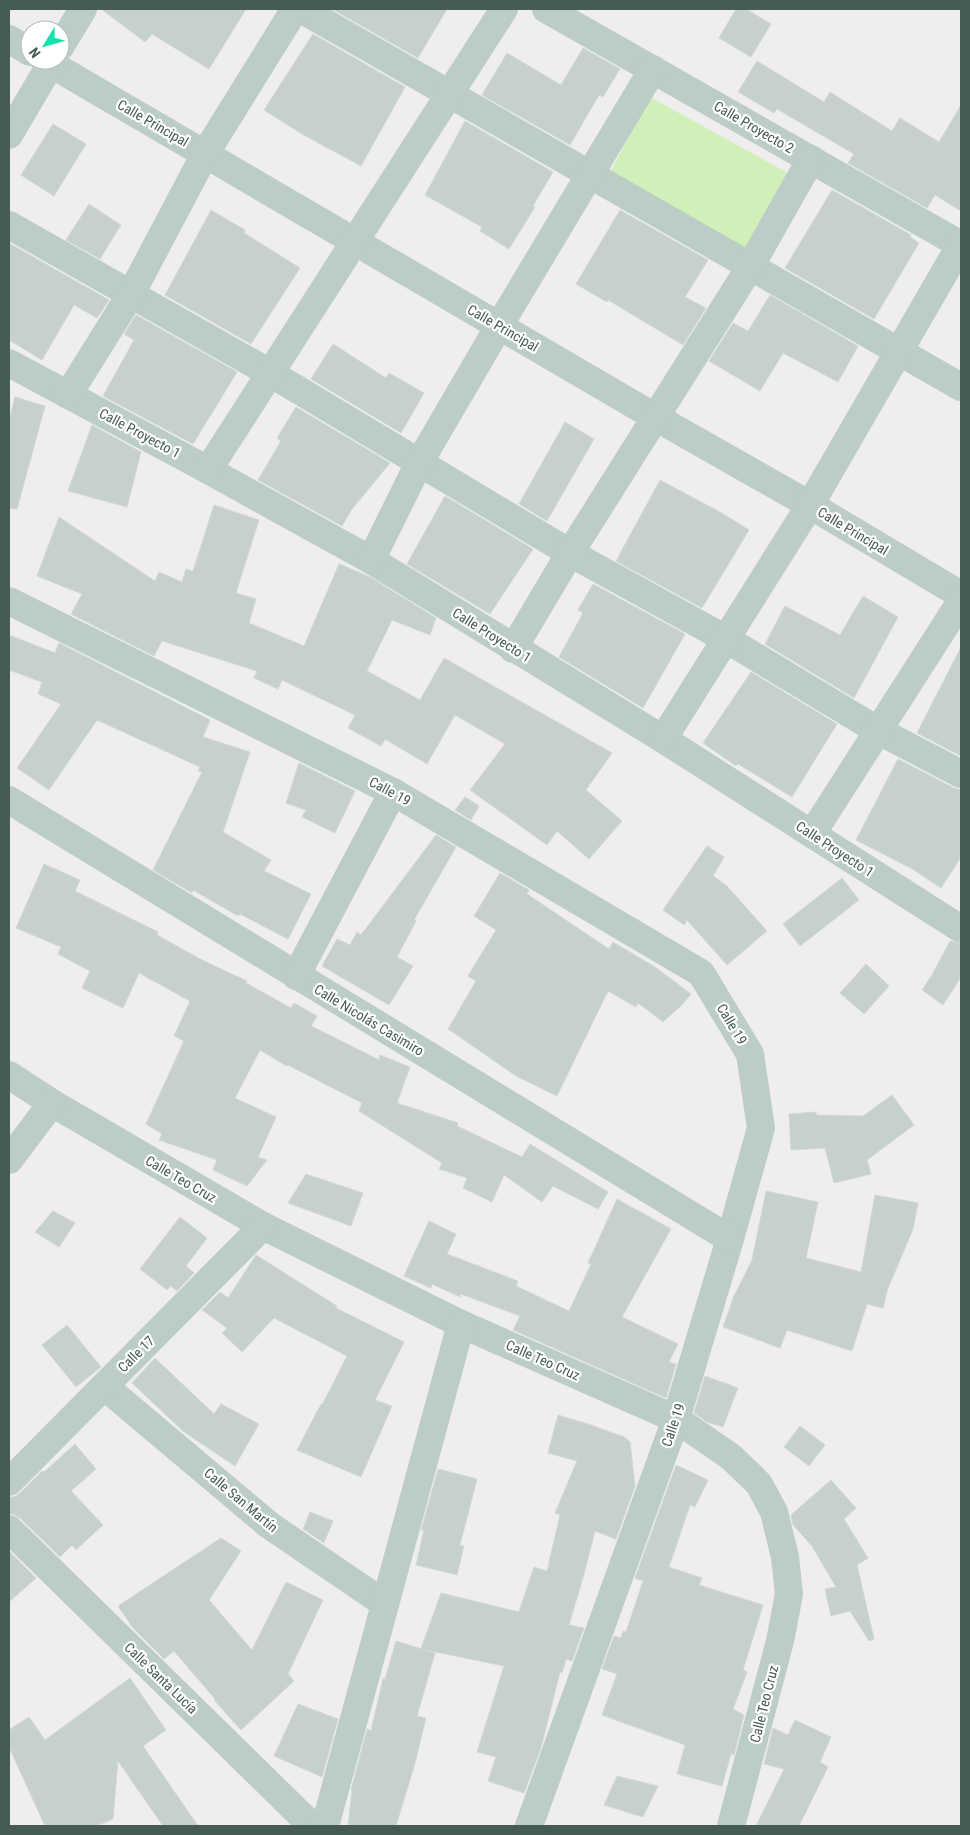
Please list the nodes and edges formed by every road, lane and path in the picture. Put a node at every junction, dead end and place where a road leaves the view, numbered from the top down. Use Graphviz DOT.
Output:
graph roads {
  1 [pos="83,9"];
  2 [pos="295,9"];
  3 [pos="300,9"];
  4 [pos="504,9"];
  5 [pos="546,9"];
  6 [pos="70,26"];
  7 [pos="653,69"];
  8 [pos="41,70"];
  9 [pos="68,70"];
  10 [pos="448,93"];
  11 [pos="9,135"];
  12 [pos="205,154"];
  13 [pos="811,159"];
  14 [pos="589,174"];
  15 [pos="9,225"];
  16 [pos="355,241"];
  17 [pos="961,244"];
  18 [pos="750,266"];
  19 [pos="131,294"];
  20 [pos="499,326"];
  21 [pos="899,352"];
  22 [pos="9,363"];
  23 [pos="270,373"];
  24 [pos="961,387"];
  25 [pos="68,394"];
  26 [pos="655,417"];
  27 [pos="419,463"];
  28 [pos="208,470"];
  29 [pos="810,505"];
  30 [pos="570,554"];
  31 [pos="371,560"];
  32 [pos="961,595"];
  33 [pos="9,601"];
  34 [pos="961,601"];
  35 [pos="726,640"];
  36 [pos="514,649"];
  37 [pos="877,730"];
  38 [pos="663,739"];
  39 [pos="961,774"];
  40 [pos="392,792"];
  41 [pos="9,800"];
  42 [pos="812,834"];
  43 [pos="959,923"];
  44 [pos="296,976"];
  45 [pos="9,1075"];
  46 [pos="52,1103"];
  47 [pos="9,1160"];
  48 [pos="263,1226"];
  49 [pos="730,1239"];
  50 [pos="461,1324"];
  51 [pos="104,1386"];
  52 [pos="676,1419"];
  53 [pos="9,1482"];
  54 [pos="9,1529"];
  55 [pos="385,1604"];
  56 [pos="312,1826"];
  57 [pos="325,1826"];
  58 [pos="529,1826"];
  59 [pos="731,1826"];
  1 -- 6 [label="street"];
  2 -- 12 [label="street"];
  3 -- 10 [label="street"];
  4 -- 10 [label="street"];
  5 -- 7 [label="street, Calle Proyecto 2"];
  7 -- 13 [label="street, Calle Proyecto 2"];
  7 -- 14 [label="street"];
  8 -- 11 [label="street"];
  9 -- 12 [label="street, Calle Principal"];
  10 -- 14 [label="street"];
  10 -- 16 [label="street"];
  12 -- 16 [label="street, Calle Principal"];
  12 -- 19 [label="street"];
  13 -- 17 [label="street, Calle Proyecto 2"];
  13 -- 18 [label="street"];
  14 -- 18 [label="street"];
  14 -- 20 [label="street"];
  15 -- 19 [label="street"];
  16 -- 20 [label="street, Calle Principal"];
  16 -- 23 [label="street"];
  17 -- 21 [label="street"];
  18 -- 21 [label="street"];
  18 -- 26 [label="street"];
  19 -- 23 [label="street"];
  19 -- 25 [label="street"];
  20 -- 26 [label="street, Calle Principal"];
  20 -- 27 [label="street"];
  21 -- 24 [label="street"];
  21 -- 29 [label="street"];
  22 -- 25 [label="street, Calle Proyecto 1"];
  23 -- 27 [label="street"];
  23 -- 28 [label="street"];
  25 -- 28 [label="street, Calle Proyecto 1"];
  26 -- 29 [label="street, Calle Principal"];
  26 -- 30 [label="street"];
  27 -- 30 [label="street"];
  27 -- 31 [label="street"];
  28 -- 31 [label="street, Calle Proyecto 1"];
  29 -- 32 [label="street, Calle Principal"];
  29 -- 35 [label="street"];
  30 -- 35 [label="street"];
  30 -- 36 [label="street"];
  31 -- 36 [label="street, Calle Proyecto 1"];
  33 -- 40 [label="street, Calle 19"];
  34 -- 37 [label="street"];
  35 -- 37 [label="street"];
  35 -- 38 [label="street"];
  36 -- 38 [label="street, Calle Proyecto 1"];
  37 -- 39 [label="street"];
  37 -- 42 [label="street"];
  38 -- 42 [label="street, Calle Proyecto 1"];
  40 -- 44 [label="street"];
  40 -- 49 [label="street, Calle 19"];
  41 -- 44 [label="street, Calle Nicolás Casimiro"];
  42 -- 43 [label="street, Calle Proyecto 1"];
  44 -- 49 [label="street, Calle Nicolás Casimiro"];
  45 -- 46 [label="street, Calle Teo Cruz"];
  46 -- 47 [label="street"];
  46 -- 48 [label="street, Calle Teo Cruz"];
  48 -- 50 [label="street, Calle Teo Cruz"];
  48 -- 51 [label="street, Calle 17"];
  49 -- 52 [label="street, Calle 19"];
  50 -- 52 [label="street, Calle Teo Cruz"];
  50 -- 55 [label="street"];
  51 -- 53 [label="street, Calle 17"];
  51 -- 55 [label="street, Calle San Martín"];
  52 -- 58 [label="street, Calle 19"];
  52 -- 59 [label="street, Calle Teo Cruz"];
  54 -- 56 [label="street, Calle Santa Lucía"];
  55 -- 57 [label="street"];
}
